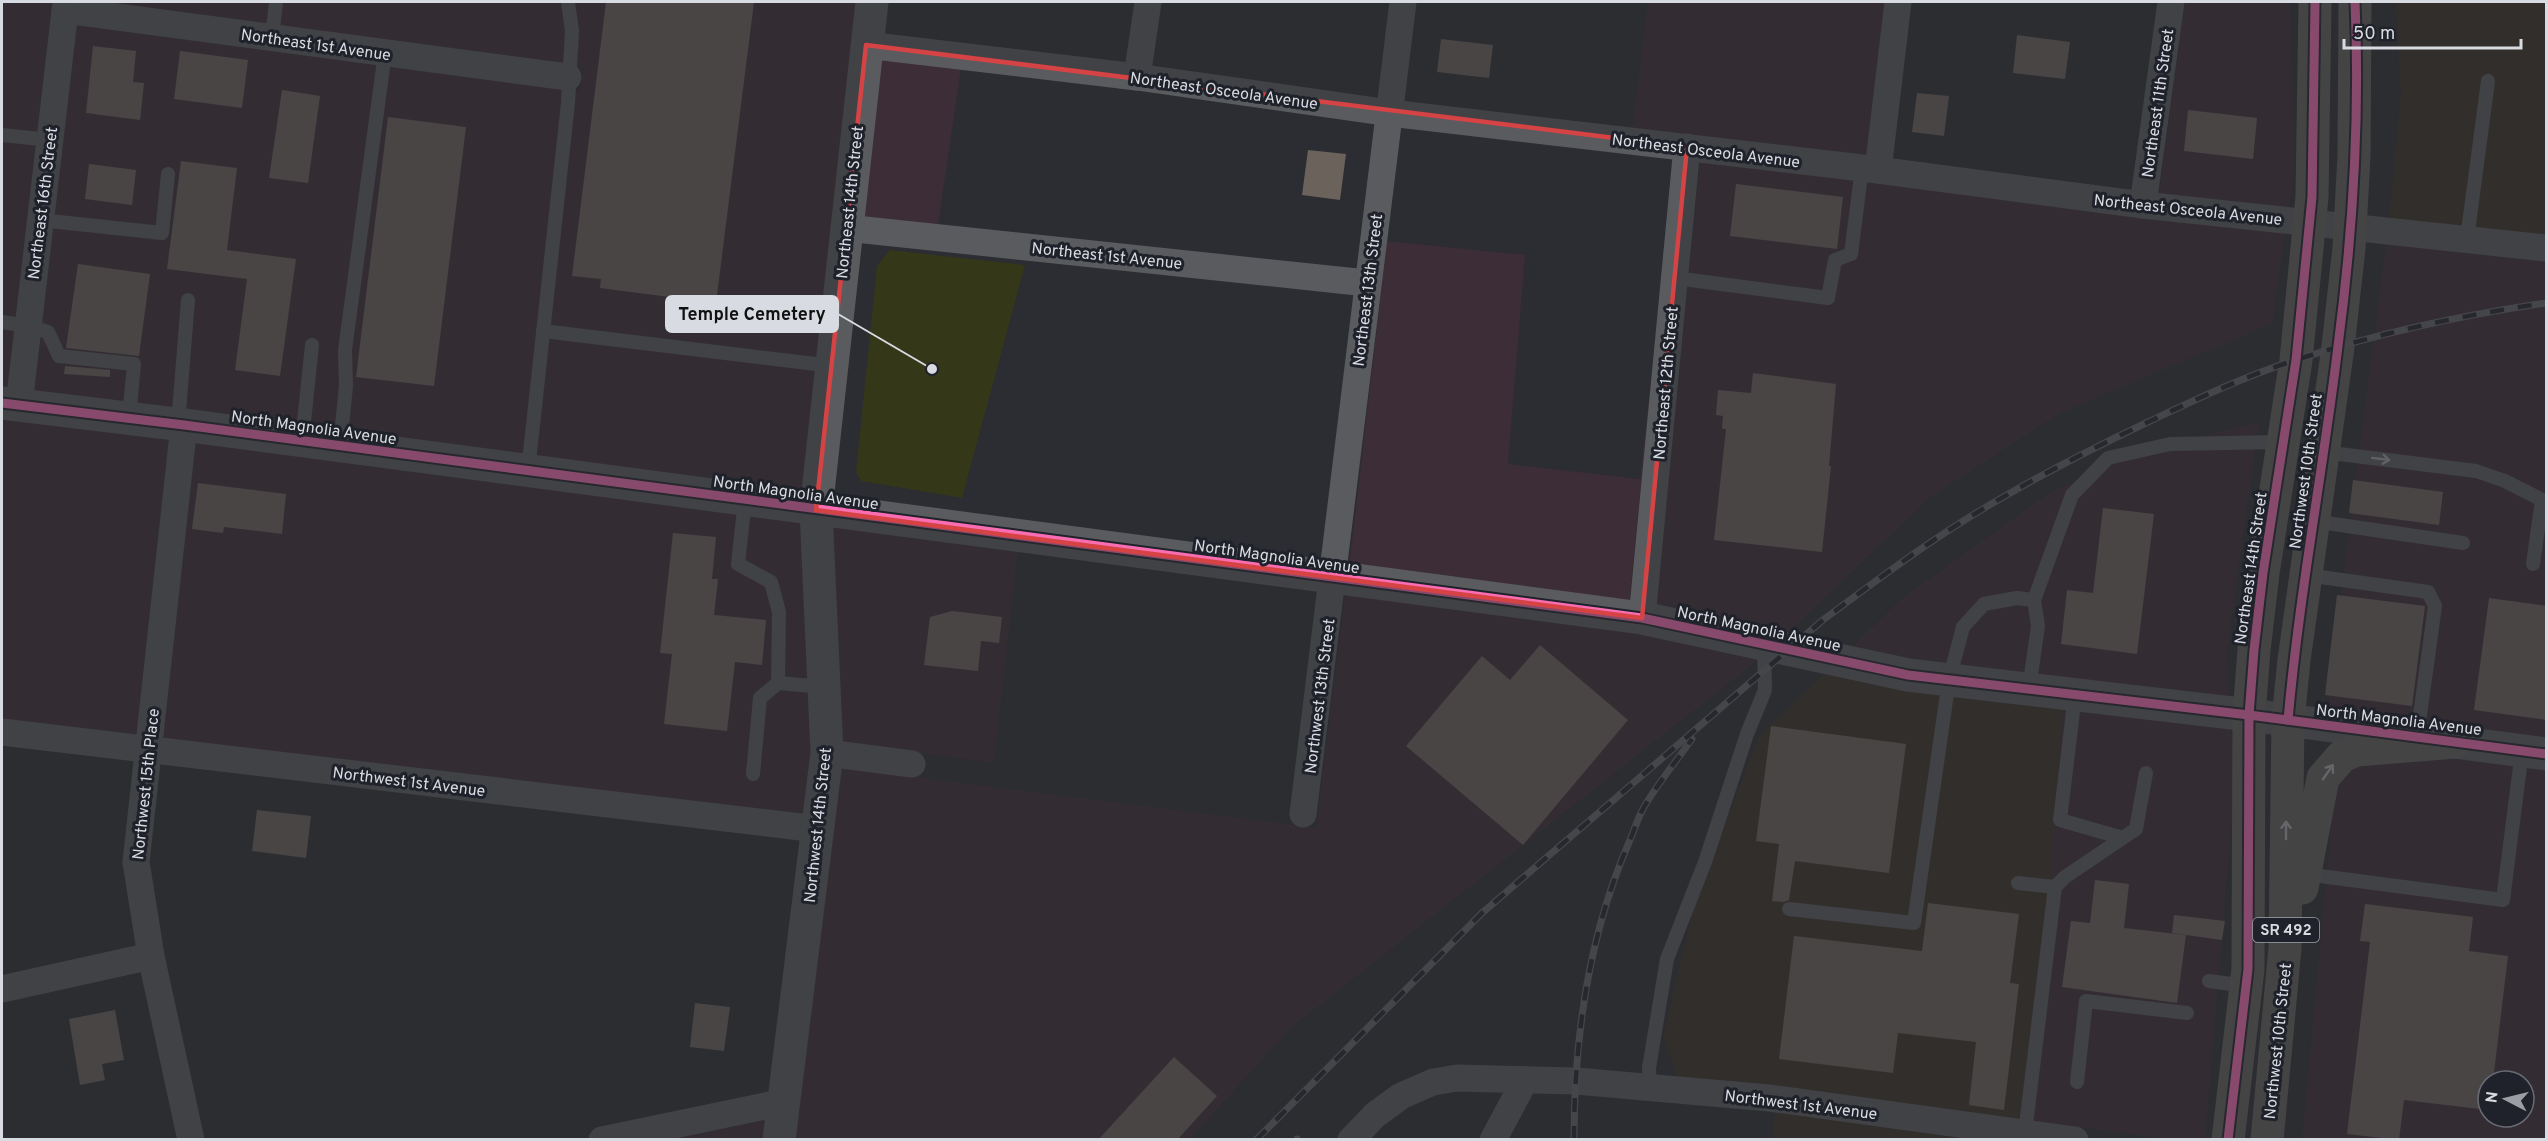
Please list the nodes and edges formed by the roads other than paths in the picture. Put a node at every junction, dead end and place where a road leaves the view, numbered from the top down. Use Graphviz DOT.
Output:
graph roads {
  1 [pos="276,2"];
  2 [pos="568,2"];
  3 [pos="872,2"];
  4 [pos="1148,2"];
  5 [pos="1403,2"];
  6 [pos="1898,2"];
  7 [pos="2171,2"];
  8 [pos="2315,2"];
  9 [pos="2355,2"];
  10 [pos="65,6"];
  11 [pos="272,38"];
  12 [pos="866,45"];
  13 [pos="385,53"];
  14 [pos="568,77"];
  15 [pos="1137,77"];
  16 [pos="2488,81"];
  17 [pos="1390,113"];
  18 [pos="2,135"];
  19 [pos="50,140"];
  20 [pos="1687,147"];
  21 [pos="1870,169"];
  22 [pos="168,174"];
  23 [pos="2144,205"];
  24 [pos="40,220"];
  25 [pos="2310,222"];
  26 [pos="2350,227"];
  27 [pos="846,228"];
  28 [pos="2467,239"];
  29 [pos="2547,248"];
  30 [pos="1675,278"];
  31 [pos="1367,283"];
  32 [pos="188,300"];
  33 [pos="2,322"];
  34 [pos="28,326"];
  35 [pos="543,331"];
  36 [pos="312,345"];
  37 [pos="831,366"];
  38 [pos="10,404"];
  39 [pos="129,418"];
  40 [pos="181,425"];
  41 [pos="302,441"];
  42 [pos="2283,442"];
  43 [pos="340,446"];
  44 [pos="2323,452"];
  45 [pos="528,471"];
  46 [pos="745,500"];
  47 [pos="2544,501"];
  48 [pos="816,510"];
  49 [pos="2313,521"];
  50 [pos="2463,543"];
  51 [pos="2533,564"];
  52 [pos="2306,575"];
  53 [pos="1334,579"];
  54 [pos="2034,600"];
  55 [pos="1642,618"];
  56 [pos="1764,645"];
  57 [pos="1949,680"];
  58 [pos="778,683"];
  59 [pos="824,687"];
  60 [pos="2029,690"];
  61 [pos="2075,695"];
  62 [pos="2249,715"];
  63 [pos="2288,720"];
  64 [pos="2,732"];
  65 [pos="2417,737"];
  66 [pos="2455,742"];
  67 [pos="148,750"];
  68 [pos="2534,752"];
  69 [pos="827,753"];
  70 [pos="912,764"];
  71 [pos="2146,773"];
  72 [pos="753,774"];
  73 [pos="1304,814"];
  74 [pos="817,829"];
  75 [pos="2122,838"];
  76 [pos="2305,874"];
  77 [pos="2018,883"];
  78 [pos="2055,887"];
  79 [pos="1789,909"];
  80 [pos="151,956"];
  81 [pos="2209,981"];
  82 [pos="2246,986"];
  83 [pos="2,989"];
  84 [pos="2283,993"];
  85 [pos="2187,1013"];
  86 [pos="1524,1080"];
  87 [pos="2077,1082"];
  88 [pos="1650,1087"];
  89 [pos="784,1102"];
  90 [pos="2025,1133"];
  91 [pos="191,1140"];
  92 [pos="602,1140"];
  93 [pos="779,1140"];
  94 [pos="1351,1140"];
  95 [pos="1493,1140"];
  96 [pos="2075,1140"];
  97 [pos="2228,1140"];
  98 [pos="2267,1140"];
  1 -- 11 [label="lane"];
  2 -- 14 [label="lane"];
  3 -- 12 [label="main road, Northeast 14th Street"];
  4 -- 15 [label="street"];
  5 -- 17 [label="street, Northeast 13th Street"];
  6 -- 21 [label="street"];
  7 -- 23 [label="street, Northeast 11th Street"];
  8 -- 25 [label="main road, Northeast 14th Street / SR 492"];
  9 -- 26 [label="main road, SR 492"];
  10 -- 11 [label="street, Northeast 1st Avenue"];
  10 -- 19 [label="street, Northeast 16th Street"];
  11 -- 13 [label="street, Northeast 1st Avenue"];
  12 -- 15 [label="street, Northeast Osceola Avenue"];
  12 -- 27 [label="main road, Northeast 14th Street"];
  13 -- 14 [label="street, Northeast 1st Avenue"];
  13 -- 43 [label="lane"];
  14 -- 35 [label="lane"];
  15 -- 17 [label="street, Northeast Osceola Avenue"];
  16 -- 28 [label="lane"];
  17 -- 20 [label="street, Northeast Osceola Avenue"];
  17 -- 31 [label="street, Northeast 13th Street"];
  18 -- 19 [label="lane"];
  19 -- 24 [label="street, Northeast 16th Street"];
  20 -- 21 [label="street, Northeast Osceola Avenue"];
  20 -- 30 [label="street, Northeast 12th Street"];
  21 -- 23 [label="street, Northeast Osceola Avenue"];
  21 -- 30 [label="lane"];
  22 -- 24 [label="lane"];
  23 -- 25 [label="street, Northeast Osceola Avenue"];
  24 -- 34 [label="street, Northeast 16th Street"];
  25 -- 26 [label="street, Northeast Osceola Avenue"];
  25 -- 42 [label="main road, Northeast 14th Street / SR 492"];
  26 -- 28 [label="street, Northeast Osceola Avenue"];
  26 -- 44 [label="main road, Northwest 10th Street / SR 492"];
  27 -- 31 [label="street, Northeast 1st Avenue"];
  27 -- 37 [label="main road, Northeast 14th Street"];
  28 -- 29 [label="street, Northeast Osceola Avenue"];
  30 -- 55 [label="street, Northeast 12th Street"];
  31 -- 53 [label="street, Northeast 13th Street"];
  32 -- 40 [label="lane"];
  33 -- 34 [label="lane"];
  34 -- 38 [label="street, Northeast 16th Street"];
  34 -- 39 [label="lane"];
  35 -- 37 [label="lane"];
  35 -- 45 [label="lane"];
  36 -- 41 [label="lane"];
  37 -- 48 [label="main road, Northeast 14th Street"];
  38 -- 39 [label="main road, North Magnolia Avenue"];
  39 -- 40 [label="main road, North Magnolia Avenue"];
  40 -- 41 [label="main road, North Magnolia Avenue"];
  40 -- 67 [label="street, Northwest 15th Place"];
  41 -- 43 [label="main road, North Magnolia Avenue"];
  42 -- 54 [label="lane"];
  42 -- 62 [label="main road, Northeast 14th Street / SR 492"];
  43 -- 45 [label="main road, North Magnolia Avenue"];
  44 -- 47 [label="lane, one-way"];
  44 -- 49 [label="main road, Northwest 10th Street / SR 492"];
  45 -- 46 [label="main road, North Magnolia Avenue"];
  46 -- 48 [label="main road, North Magnolia Avenue"];
  46 -- 58 [label="lane"];
  47 -- 51 [label="lane"];
  48 -- 53 [label="main road, North Magnolia Avenue"];
  48 -- 59 [label="main road, Northwest 14th Street"];
  49 -- 50 [label="lane"];
  49 -- 52 [label="main road, Northwest 10th Street / SR 492"];
  52 -- 63 [label="main road, Northwest 10th Street / SR 492"];
  52 -- 65 [label="lane"];
  53 -- 55 [label="main road, North Magnolia Avenue"];
  53 -- 73 [label="street, Northwest 13th Street"];
  54 -- 57 [label="lane"];
  54 -- 60 [label="lane"];
  55 -- 56 [label="main road, North Magnolia Avenue"];
  56 -- 57 [label="main road, North Magnolia Avenue"];
  56 -- 88 [label="lane"];
  57 -- 60 [label="main road, North Magnolia Avenue"];
  57 -- 79 [label="lane"];
  58 -- 59 [label="lane"];
  58 -- 72 [label="lane"];
  59 -- 69 [label="main road, Northwest 14th Street"];
  60 -- 61 [label="main road, North Magnolia Avenue"];
  61 -- 62 [label="main road, North Magnolia Avenue"];
  61 -- 75 [label="lane"];
  62 -- 63 [label="main road, North Magnolia Avenue"];
  62 -- 82 [label="main road, Northeast 14th Street / SR 492"];
  63 -- 65 [label="main road, North Magnolia Avenue"];
  84 -- 63 [label="main road, Northwest 10th Street / SR 492, one-way"];
  64 -- 67 [label="street, Northwest 1st Avenue"];
  65 -- 66 [label="main road, North Magnolia Avenue"];
  66 -- 68 [label="main road, North Magnolia Avenue"];
  76 -- 66 [label="main road, one-way"];
  67 -- 74 [label="street, Northwest 1st Avenue"];
  67 -- 80 [label="street, Northwest 15th Place"];
  68 -- 76 [label="lane"];
  69 -- 70 [label="street"];
  69 -- 74 [label="main road, Northwest 14th Street"];
  71 -- 75 [label="lane"];
  74 -- 89 [label="main road, Northwest 14th Street"];
  75 -- 78 [label="lane"];
  76 -- 84 [label="main road"];
  77 -- 78 [label="lane"];
  78 -- 90 [label="lane"];
  80 -- 83 [label="street"];
  80 -- 91 [label="street, Northwest 15th Place"];
  81 -- 82 [label="lane"];
  82 -- 97 [label="main road, Northeast 14th Street / SR 492"];
  84 -- 98 [label="main road, Northwest 10th Street / SR 492"];
  85 -- 87 [label="lane"];
  86 -- 88 [label="street, Northwest 1st Avenue"];
  86 -- 94 [label="street, Northwest 1st Avenue"];
  86 -- 95 [label="street"];
  88 -- 90 [label="street, Northwest 1st Avenue"];
  89 -- 92 [label="street"];
  89 -- 93 [label="main road, Northwest 14th Street"];
  90 -- 96 [label="street, Northwest 1st Avenue"];
}
